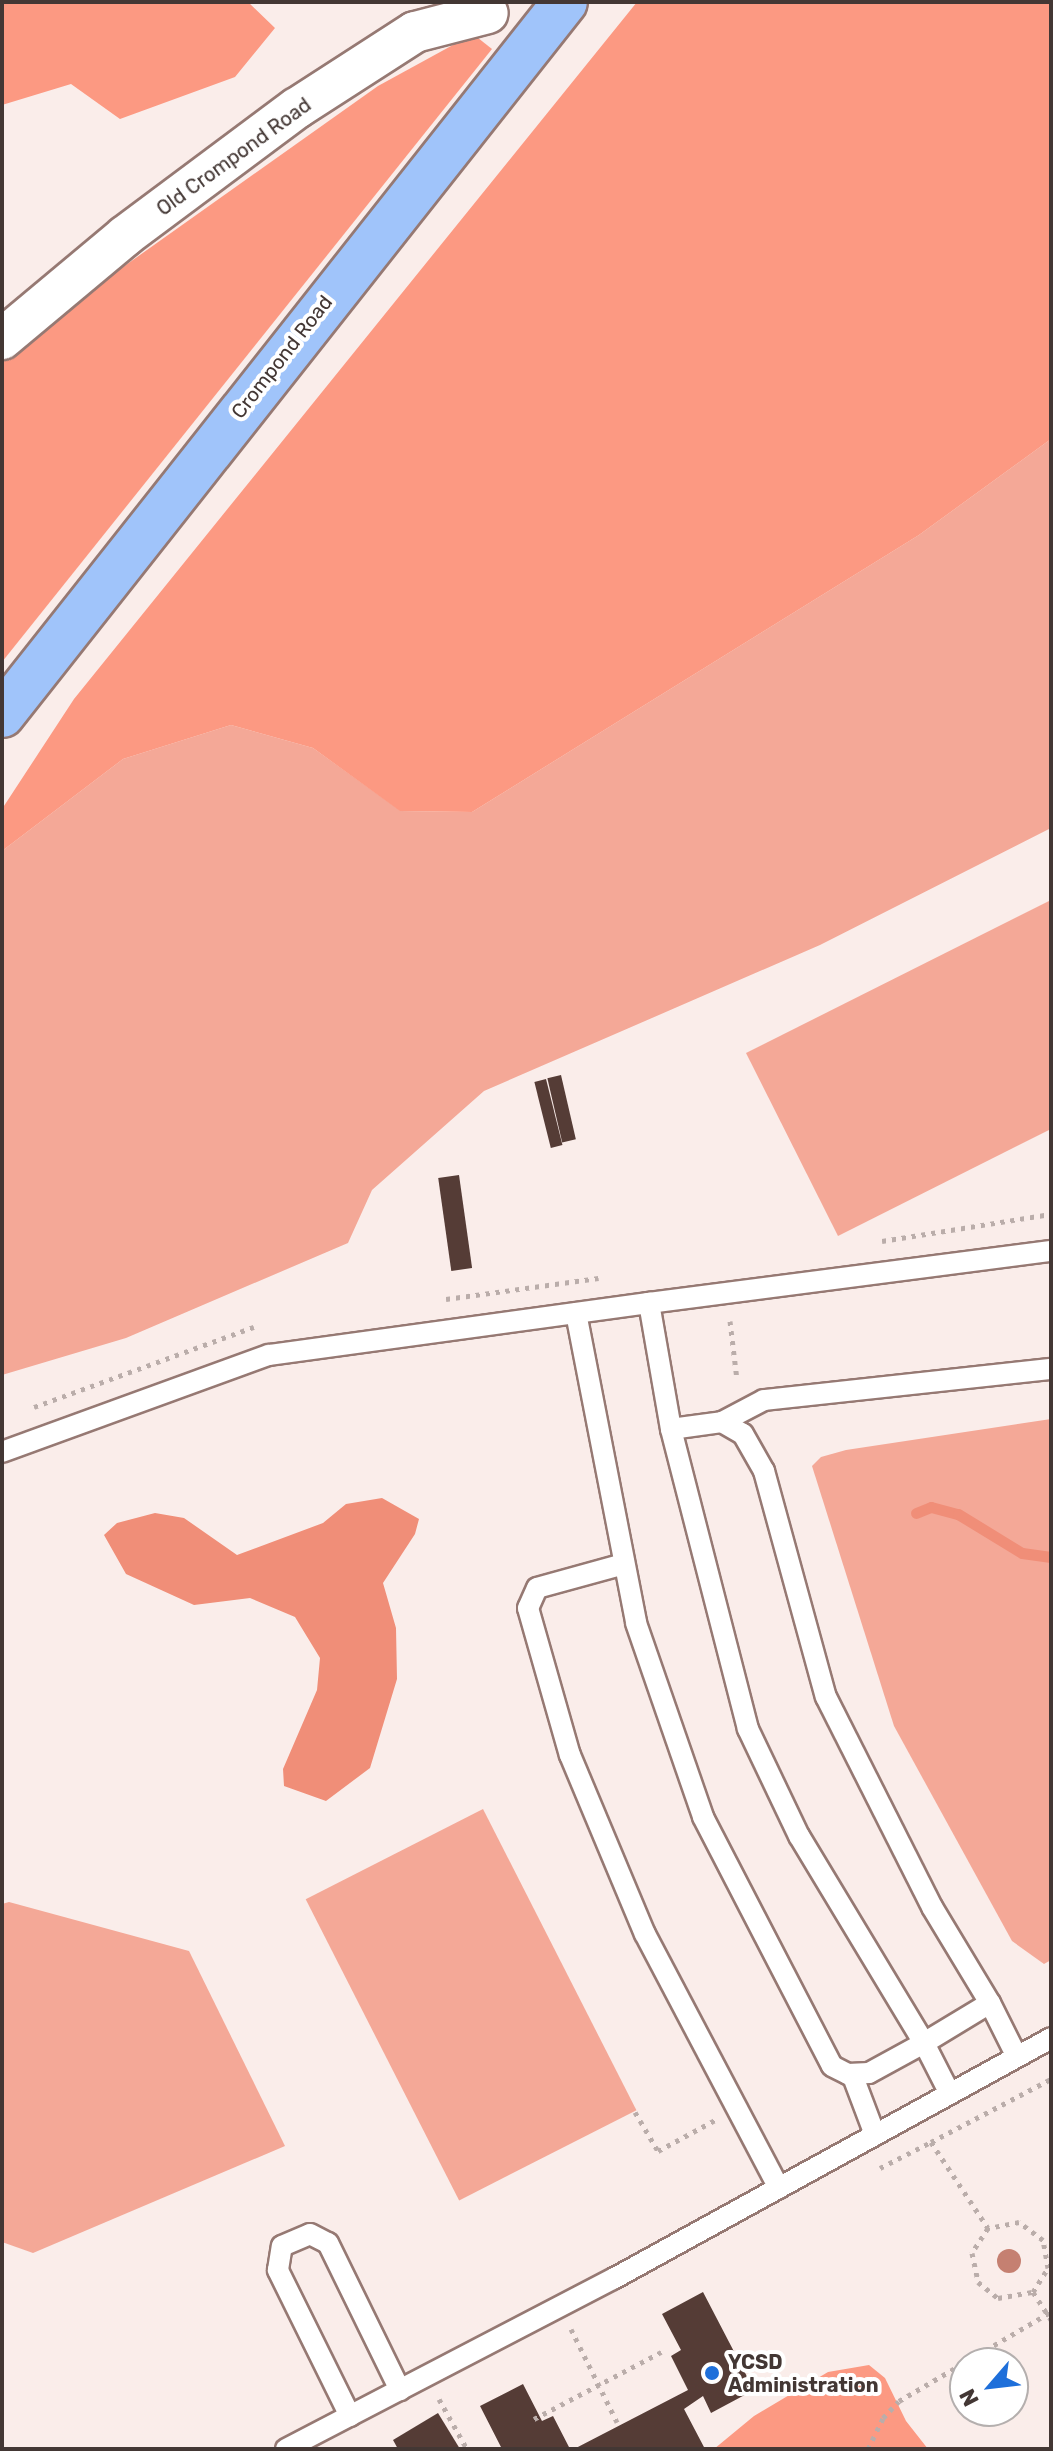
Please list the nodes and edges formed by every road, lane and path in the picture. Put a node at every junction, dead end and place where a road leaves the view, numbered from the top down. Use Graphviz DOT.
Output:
graph roads {
  1 [pos="565,2"];
  2 [pos="488,13"];
  3 [pos="2,339"];
  4 [pos="2,715"];
  5 [pos="1051,1251"];
  6 [pos="649,1303"];
  7 [pos="576,1313"];
  8 [pos="730,1321"];
  9 [pos="1051,1369"];
  10 [pos="737,1380"];
  11 [pos="722,1422"];
  12 [pos="671,1429"];
  13 [pos="2,1452"];
  14 [pos="624,1564"];
  15 [pos="990,2003"];
  16 [pos="1051,2038"];
  17 [pos="924,2043"];
  18 [pos="1017,2057"];
  19 [pos="852,2074"];
  20 [pos="1051,2079"];
  21 [pos="950,2094"];
  22 [pos="737,2108"];
  23 [pos="635,2112"];
  24 [pos="875,2135"];
  25 [pos="931,2142"];
  26 [pos="875,2171"];
  27 [pos="779,2188"];
  28 [pos="988,2228"];
  29 [pos="1033,2292"];
  30 [pos="1050,2315"];
  31 [pos="585,2322"];
  32 [pos="571,2329"];
  33 [pos="558,2336"];
  34 [pos="661,2352"];
  35 [pos="600,2384"];
  36 [pos="451,2389"];
  37 [pos="400,2390"];
  38 [pos="438,2396"];
  39 [pos="424,2403"];
  40 [pos="350,2416"];
  41 [pos="534,2419"];
  42 [pos="617,2422"];
  43 [pos="286,2449"];
  44 [pos="467,2449"];
  45 [pos="868,2449"];
  1 -- 4 [label="highway, Crompond Road"];
  2 -- 3 [label="street, Old Crompond Road"];
  5 -- 6 [label="lane"];
  6 -- 7 [label="lane"];
  6 -- 12 [label="lane"];
  7 -- 13 [label="lane"];
  7 -- 14 [label="lane"];
  8 -- 10 [label="path"];
  9 -- 11 [label="lane"];
  11 -- 12 [label="lane"];
  11 -- 15 [label="lane"];
  12 -- 17 [label="lane"];
  14 -- 19 [label="lane"];
  14 -- 22 [label="lane"];
  15 -- 17 [label="lane"];
  15 -- 18 [label="lane"];
  16 -- 18 [label="lane"];
  17 -- 19 [label="lane"];
  17 -- 21 [label="lane"];
  18 -- 21 [label="lane"];
  19 -- 24 [label="lane"];
  20 -- 25 [label="path"];
  21 -- 24 [label="lane"];
  22 -- 23 [label="path"];
  22 -- 27 [label="lane"];
  24 -- 27 [label="lane"];
  25 -- 26 [label="path"];
  25 -- 28 [label="path"];
  27 -- 37 [label="lane"];
  28 -- 29 [label="path"];
  28 -- 29 [label="path"];
  29 -- 30 [label="path"];
  30 -- 45 [label="path"];
  31 -- 32 [label="path"];
  32 -- 33 [label="path"];
  32 -- 35 [label="path"];
  34 -- 35 [label="path"];
  35 -- 41 [label="path"];
  35 -- 42 [label="path"];
  36 -- 38 [label="path"];
  37 -- 40 [label="lane"];
  37 -- 40 [label="lane"];
  38 -- 39 [label="path"];
  38 -- 44 [label="path"];
  40 -- 43 [label="lane"];
}
